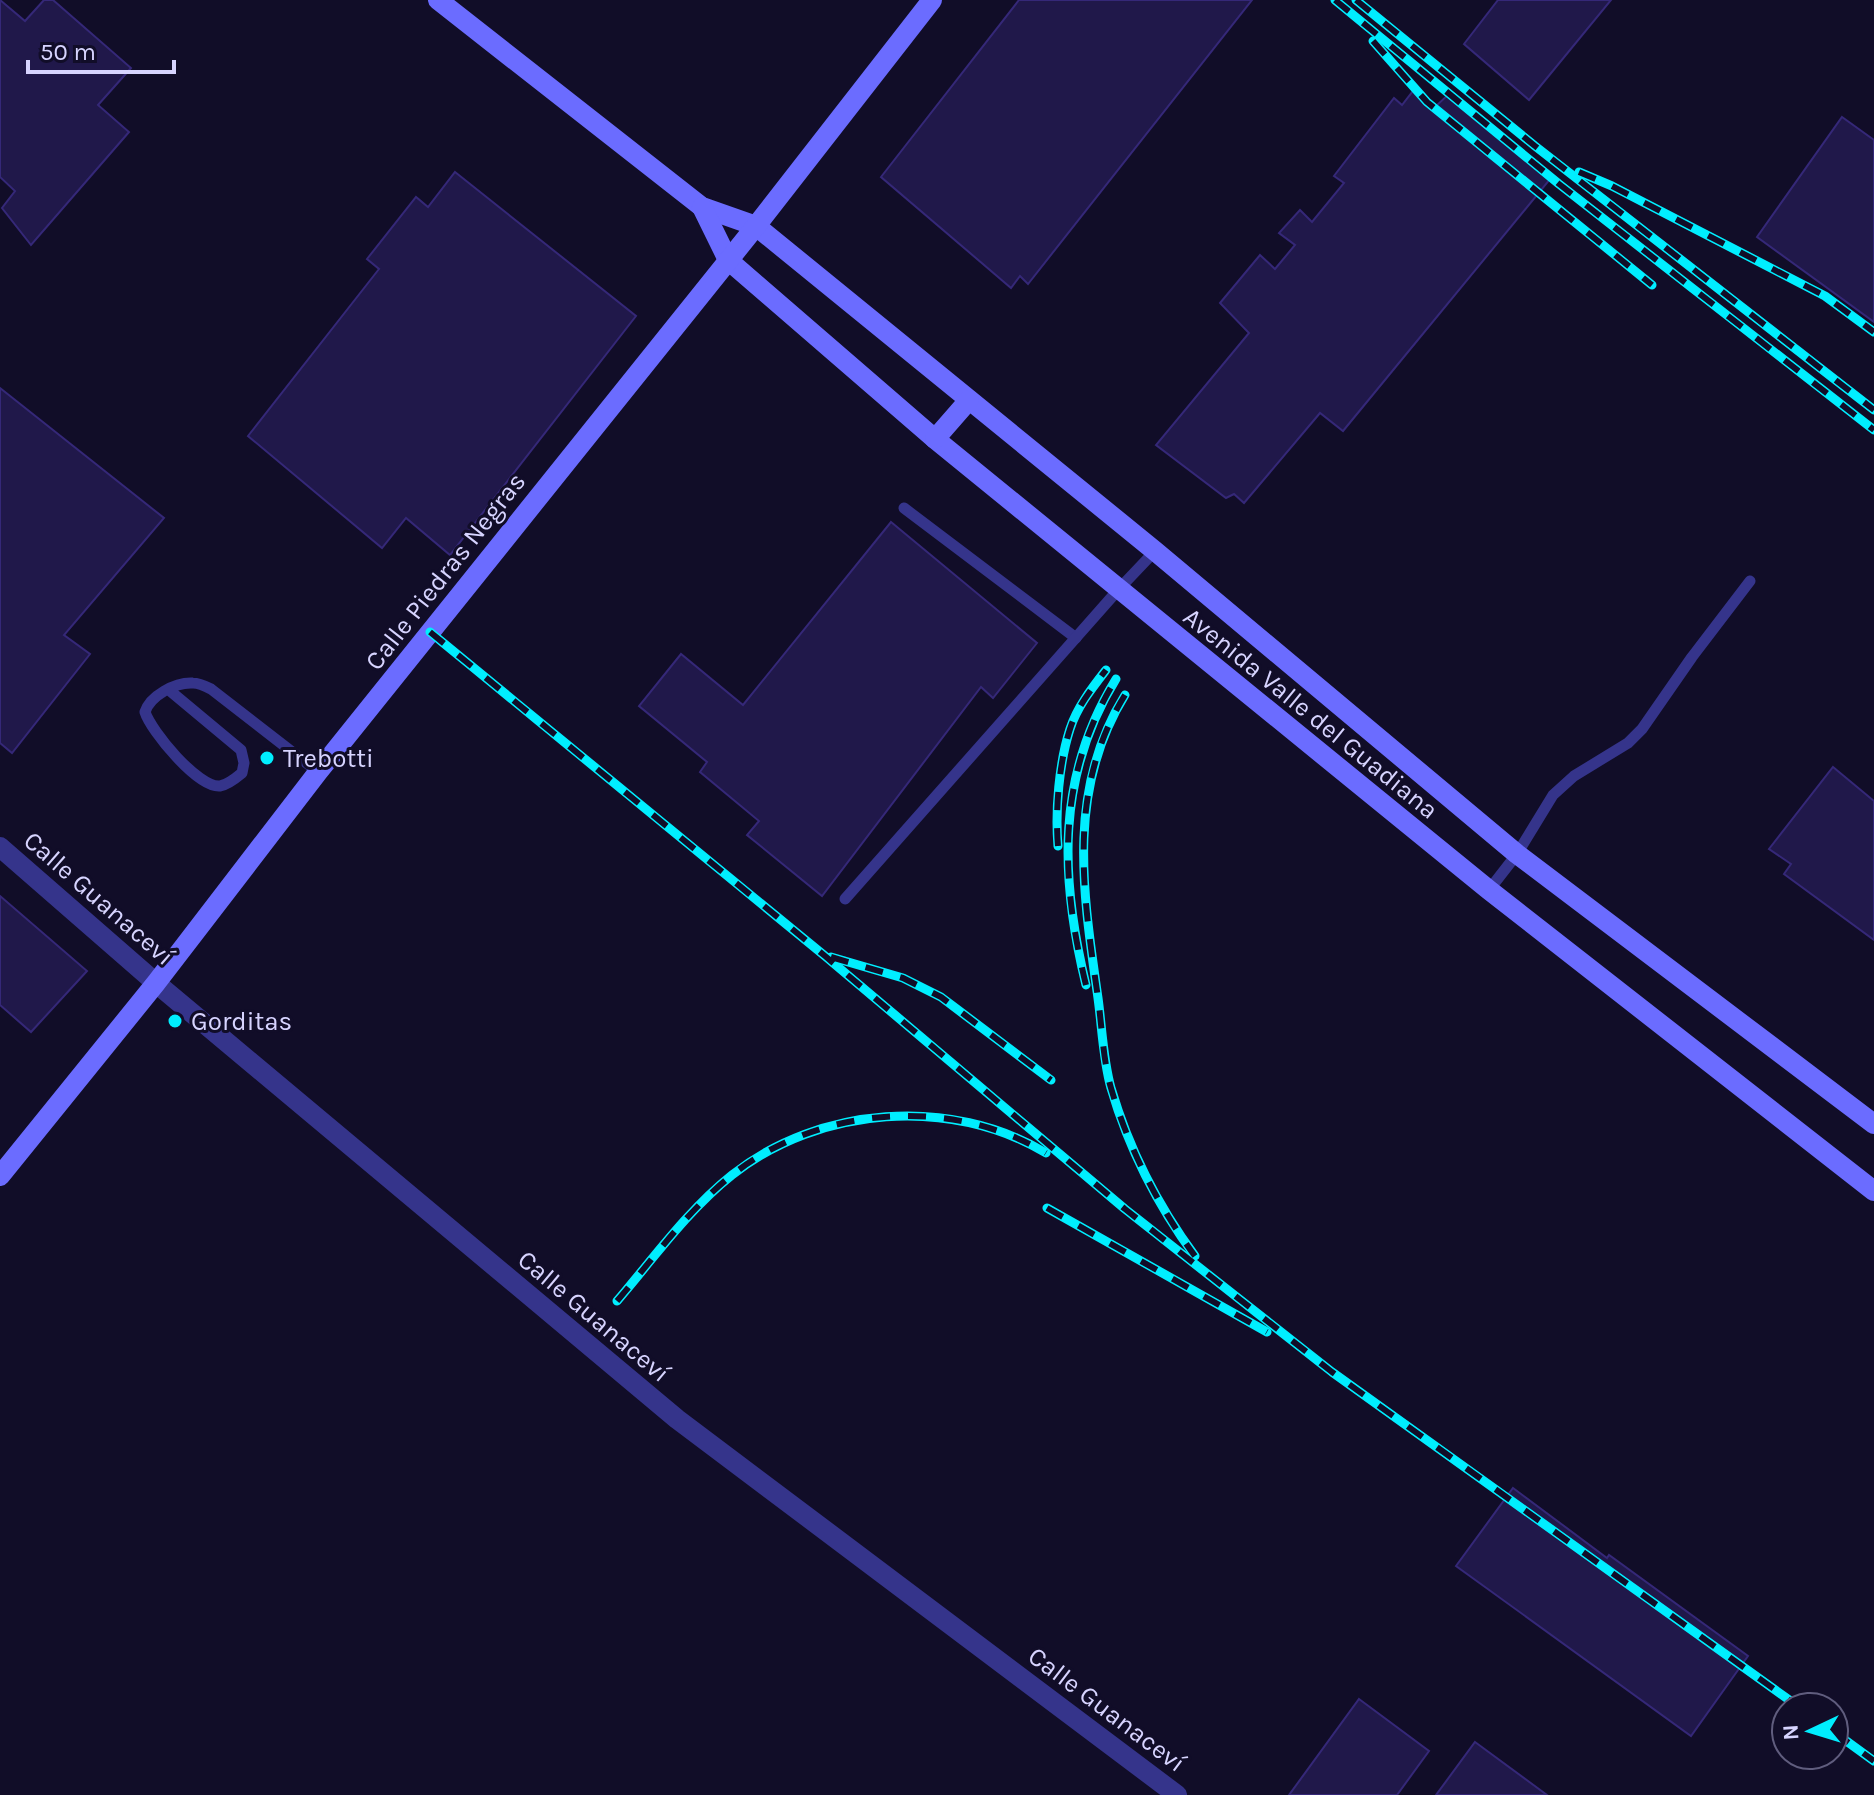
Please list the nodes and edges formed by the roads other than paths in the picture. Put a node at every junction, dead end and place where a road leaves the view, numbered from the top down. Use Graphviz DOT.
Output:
graph roads {
  1 [pos="438,0"];
  2 [pos="932,0"];
  3 [pos="702,207"];
  4 [pos="756,226"];
  5 [pos="728,260"];
  6 [pos="969,400"];
  7 [pos="935,439"];
  8 [pos="904,508"];
  9 [pos="1155,551"];
  10 [pos="1750,581"];
  11 [pos="1118,590"];
  12 [pos="1076,638"];
  13 [pos="169,690"];
  14 [pos="318,772"];
  15 [pos="0,847"];
  16 [pos="1517,854"];
  17 [pos="1489,890"];
  18 [pos="845,899"];
  19 [pos="156,983"];
  20 [pos="1874,1124"];
  21 [pos="0,1176"];
  22 [pos="1874,1191"];
  23 [pos="1177,1795"];
  1 -- 3 [label="main road"];
  2 -- 4 [label="main road, Calle Piedras Negras"];
  3 -- 4 [label="main road, Avenida Valle del Guadiana"];
  3 -- 5 [label="main road"];
  4 -- 5 [label="main road, Calle Piedras Negras"];
  4 -- 6 [label="main road, Avenida Valle del Guadiana"];
  5 -- 7 [label="main road, Avenida Valle del Guadiana"];
  5 -- 14 [label="main road, Calle Piedras Negras"];
  6 -- 7 [label="main road"];
  6 -- 9 [label="main road, Avenida Valle del Guadiana"];
  7 -- 11 [label="main road, Avenida Valle del Guadiana"];
  8 -- 12 [label="lane"];
  9 -- 11 [label="lane"];
  9 -- 16 [label="main road, Avenida Valle del Guadiana"];
  10 -- 16 [label="lane"];
  11 -- 12 [label="lane"];
  11 -- 17 [label="main road, Avenida Valle del Guadiana"];
  12 -- 18 [label="lane"];
  13 -- 13 [label="lane"];
  13 -- 14 [label="lane"];
  14 -- 19 [label="main road, Calle Piedras Negras"];
  15 -- 19 [label="street, Calle Guanaceví"];
  16 -- 17 [label="lane"];
  16 -- 20 [label="main road, Avenida Valle del Guadiana"];
  17 -- 22 [label="main road, Avenida Valle del Guadiana"];
  19 -- 21 [label="main road, Calle Piedras Negras"];
  19 -- 23 [label="street, Calle Guanaceví"];
}
